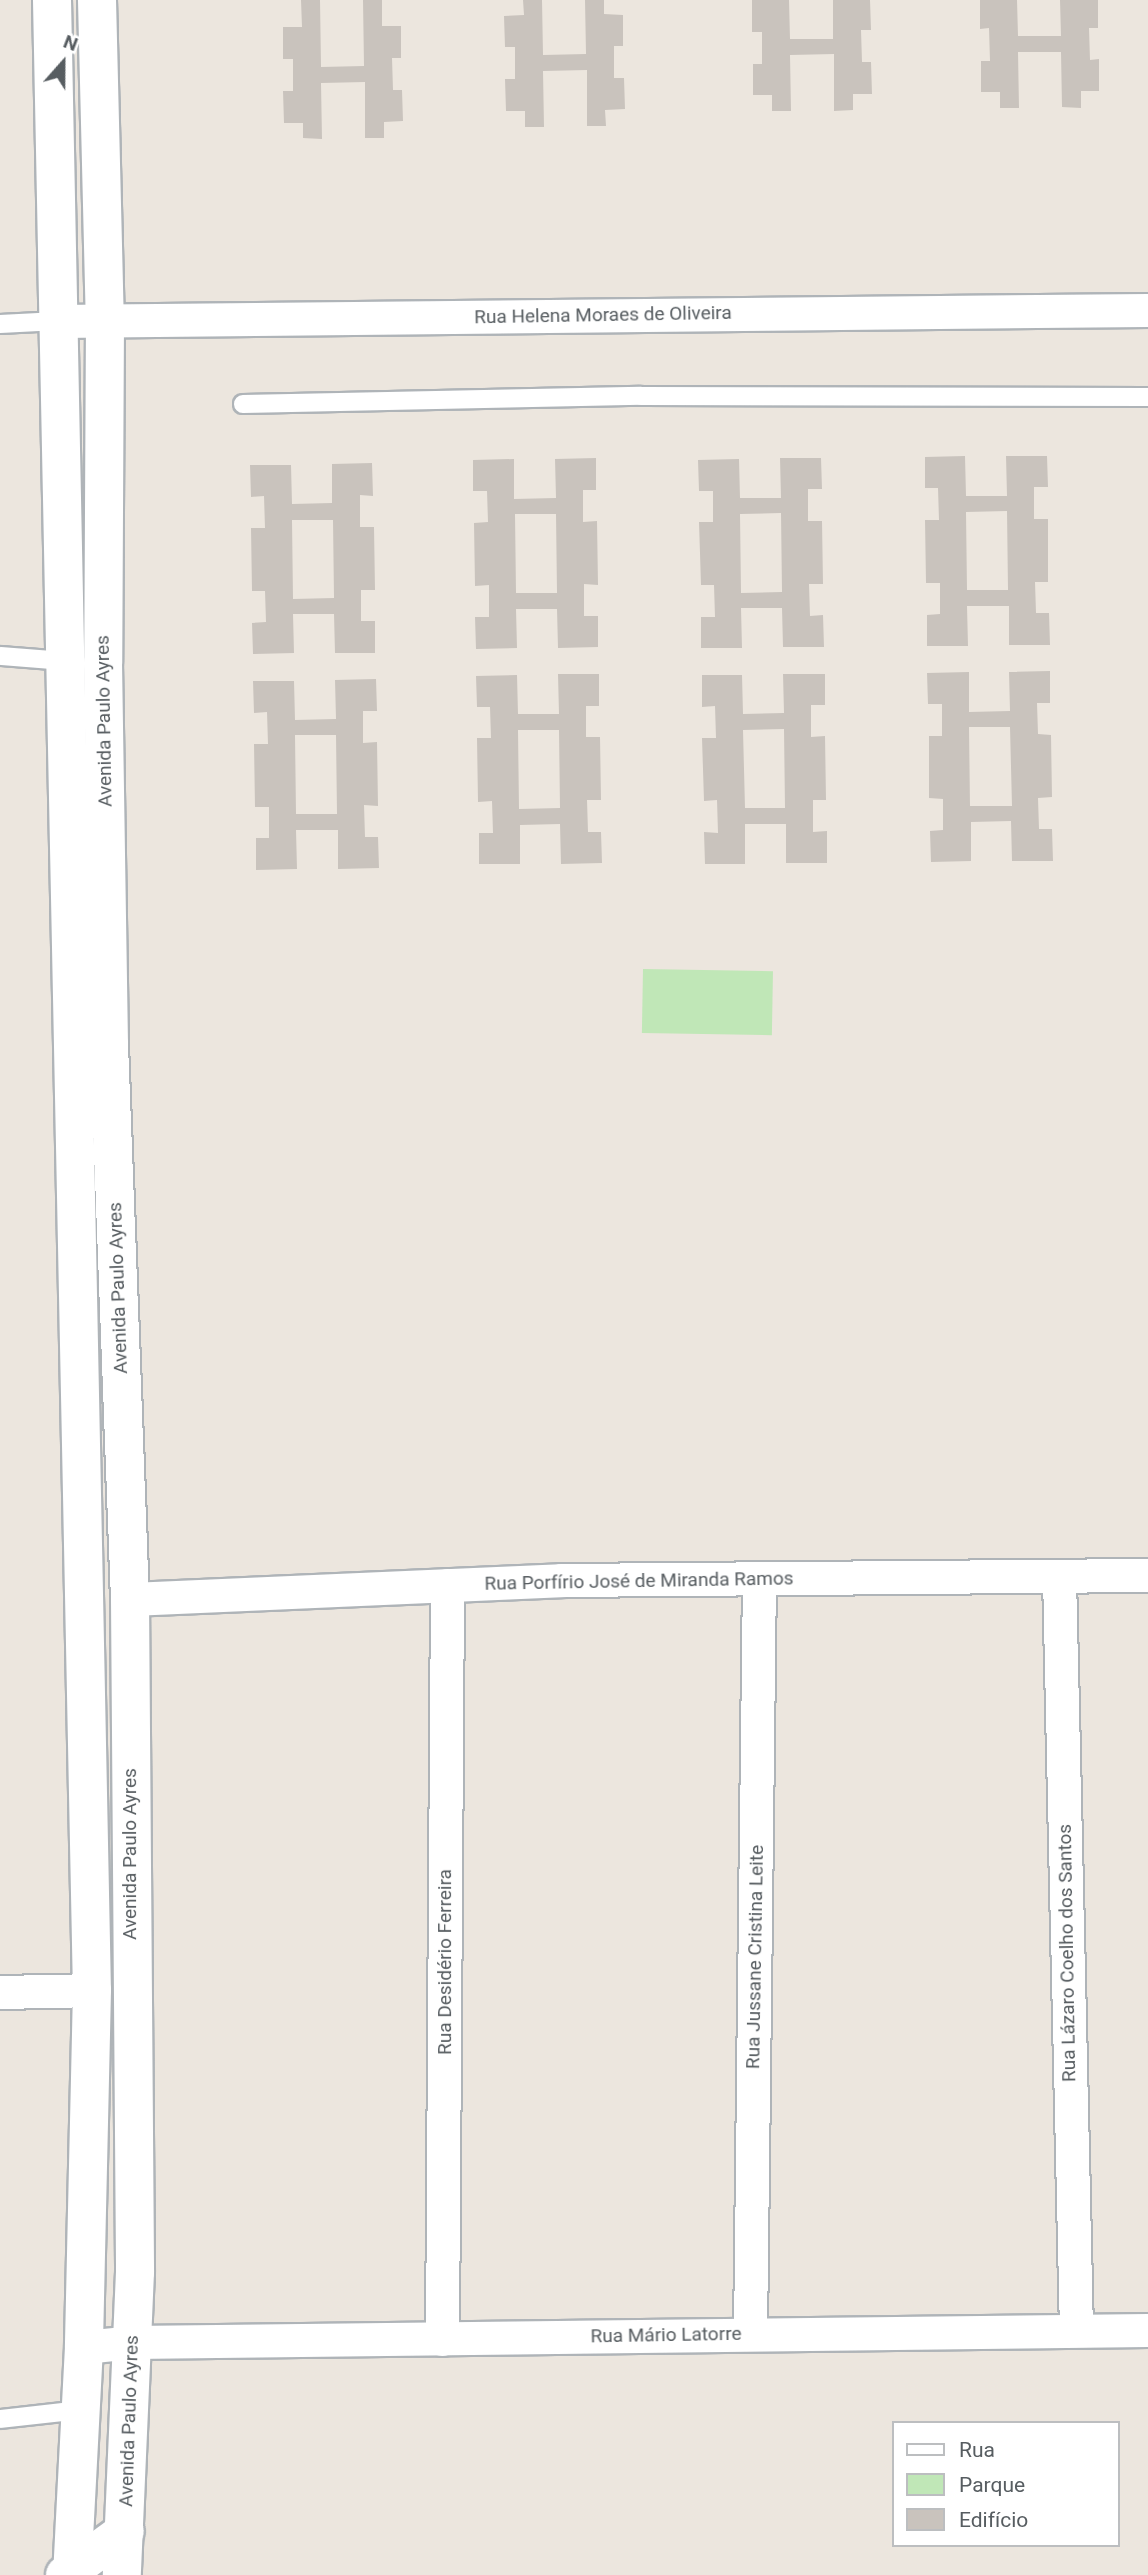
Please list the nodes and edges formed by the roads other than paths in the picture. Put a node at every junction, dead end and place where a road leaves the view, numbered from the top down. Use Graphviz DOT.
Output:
graph roads {
  1 [pos="52,0"];
  2 [pos="97,0"];
  3 [pos="1148,310"];
  4 [pos="105,320"];
  5 [pos="58,321"];
  6 [pos="0,324"];
  7 [pos="1148,397"];
  8 [pos="243,404"];
  9 [pos="0,656"];
  10 [pos="103,657"];
  11 [pos="65,661"];
  12 [pos="80,1497"];
  13 [pos="1148,1575"];
  14 [pos="1059,1576"];
  15 [pos="759,1579"];
  16 [pos="447,1586"];
  17 [pos="130,1599"];
  18 [pos="92,1990"];
  19 [pos="0,1992"];
  20 [pos="1076,2330"];
  21 [pos="1148,2330"];
  22 [pos="750,2334"];
  23 [pos="442,2339"];
  24 [pos="184,2342"];
  25 [pos="132,2343"];
  26 [pos="84,2347"];
  27 [pos="130,2387"];
  28 [pos="80,2410"];
  29 [pos="0,2419"];
  30 [pos="125,2531"];
  31 [pos="70,2573"];
  32 [pos="122,2575"];
  1 -- 5 [label="main road, Avenida Paulo Ayres"];
  2 -- 4 [label="main road, Avenida Paulo Ayres"];
  3 -- 4 [label="street, Rua Helena Moraes de Oliveira"];
  4 -- 5 [label="street, Rua Helena Moraes de Oliveira"];
  4 -- 10 [label="main road, Avenida Paulo Ayres"];
  5 -- 6 [label="lane"];
  5 -- 11 [label="main road, Avenida Paulo Ayres"];
  7 -- 8 [label="lane"];
  9 -- 11 [label="lane"];
  10 -- 11 [label="main road"];
  10 -- 17 [label="main road, Avenida Paulo Ayres"];
  11 -- 12 [label="main road, Avenida Paulo Ayres"];
  12 -- 17 [label="main road"];
  12 -- 18 [label="main road, Avenida Paulo Ayres"];
  13 -- 14 [label="street, Rua Porfírio José de Miranda Ramos"];
  14 -- 15 [label="street, Rua Porfírio José de Miranda Ramos"];
  14 -- 20 [label="street, Rua Lázaro Coelho dos Santos"];
  15 -- 16 [label="street, Rua Porfírio José de Miranda Ramos"];
  15 -- 22 [label="street, Rua Jussane Cristina Leite"];
  16 -- 17 [label="street, Rua Porfírio José de Miranda Ramos"];
  16 -- 23 [label="street, Rua Desidério Ferreira"];
  17 -- 25 [label="main road, Avenida Paulo Ayres"];
  18 -- 19 [label="street"];
  18 -- 26 [label="main road, Avenida Paulo Ayres"];
  20 -- 21 [label="street, Rua Mário Latorre"];
  20 -- 22 [label="street, Rua Mário Latorre"];
  22 -- 23 [label="street, Rua Mário Latorre"];
  23 -- 24 [label="street, Rua Mário Latorre"];
  24 -- 25 [label="street, Rua Mário Latorre"];
  24 -- 27 [label="street"];
  25 -- 26 [label="street, Rua Mário Latorre"];
  25 -- 27 [label="main road, Avenida Paulo Ayres"];
  26 -- 28 [label="main road, Avenida Paulo Ayres"];
  27 -- 30 [label="main road, Avenida Paulo Ayres"];
  28 -- 29 [label="lane"];
  28 -- 31 [label="main road, Avenida Paulo Ayres"];
  30 -- 31 [label="main road"];
  30 -- 32 [label="main road, Avenida Paulo Ayres"];
}
